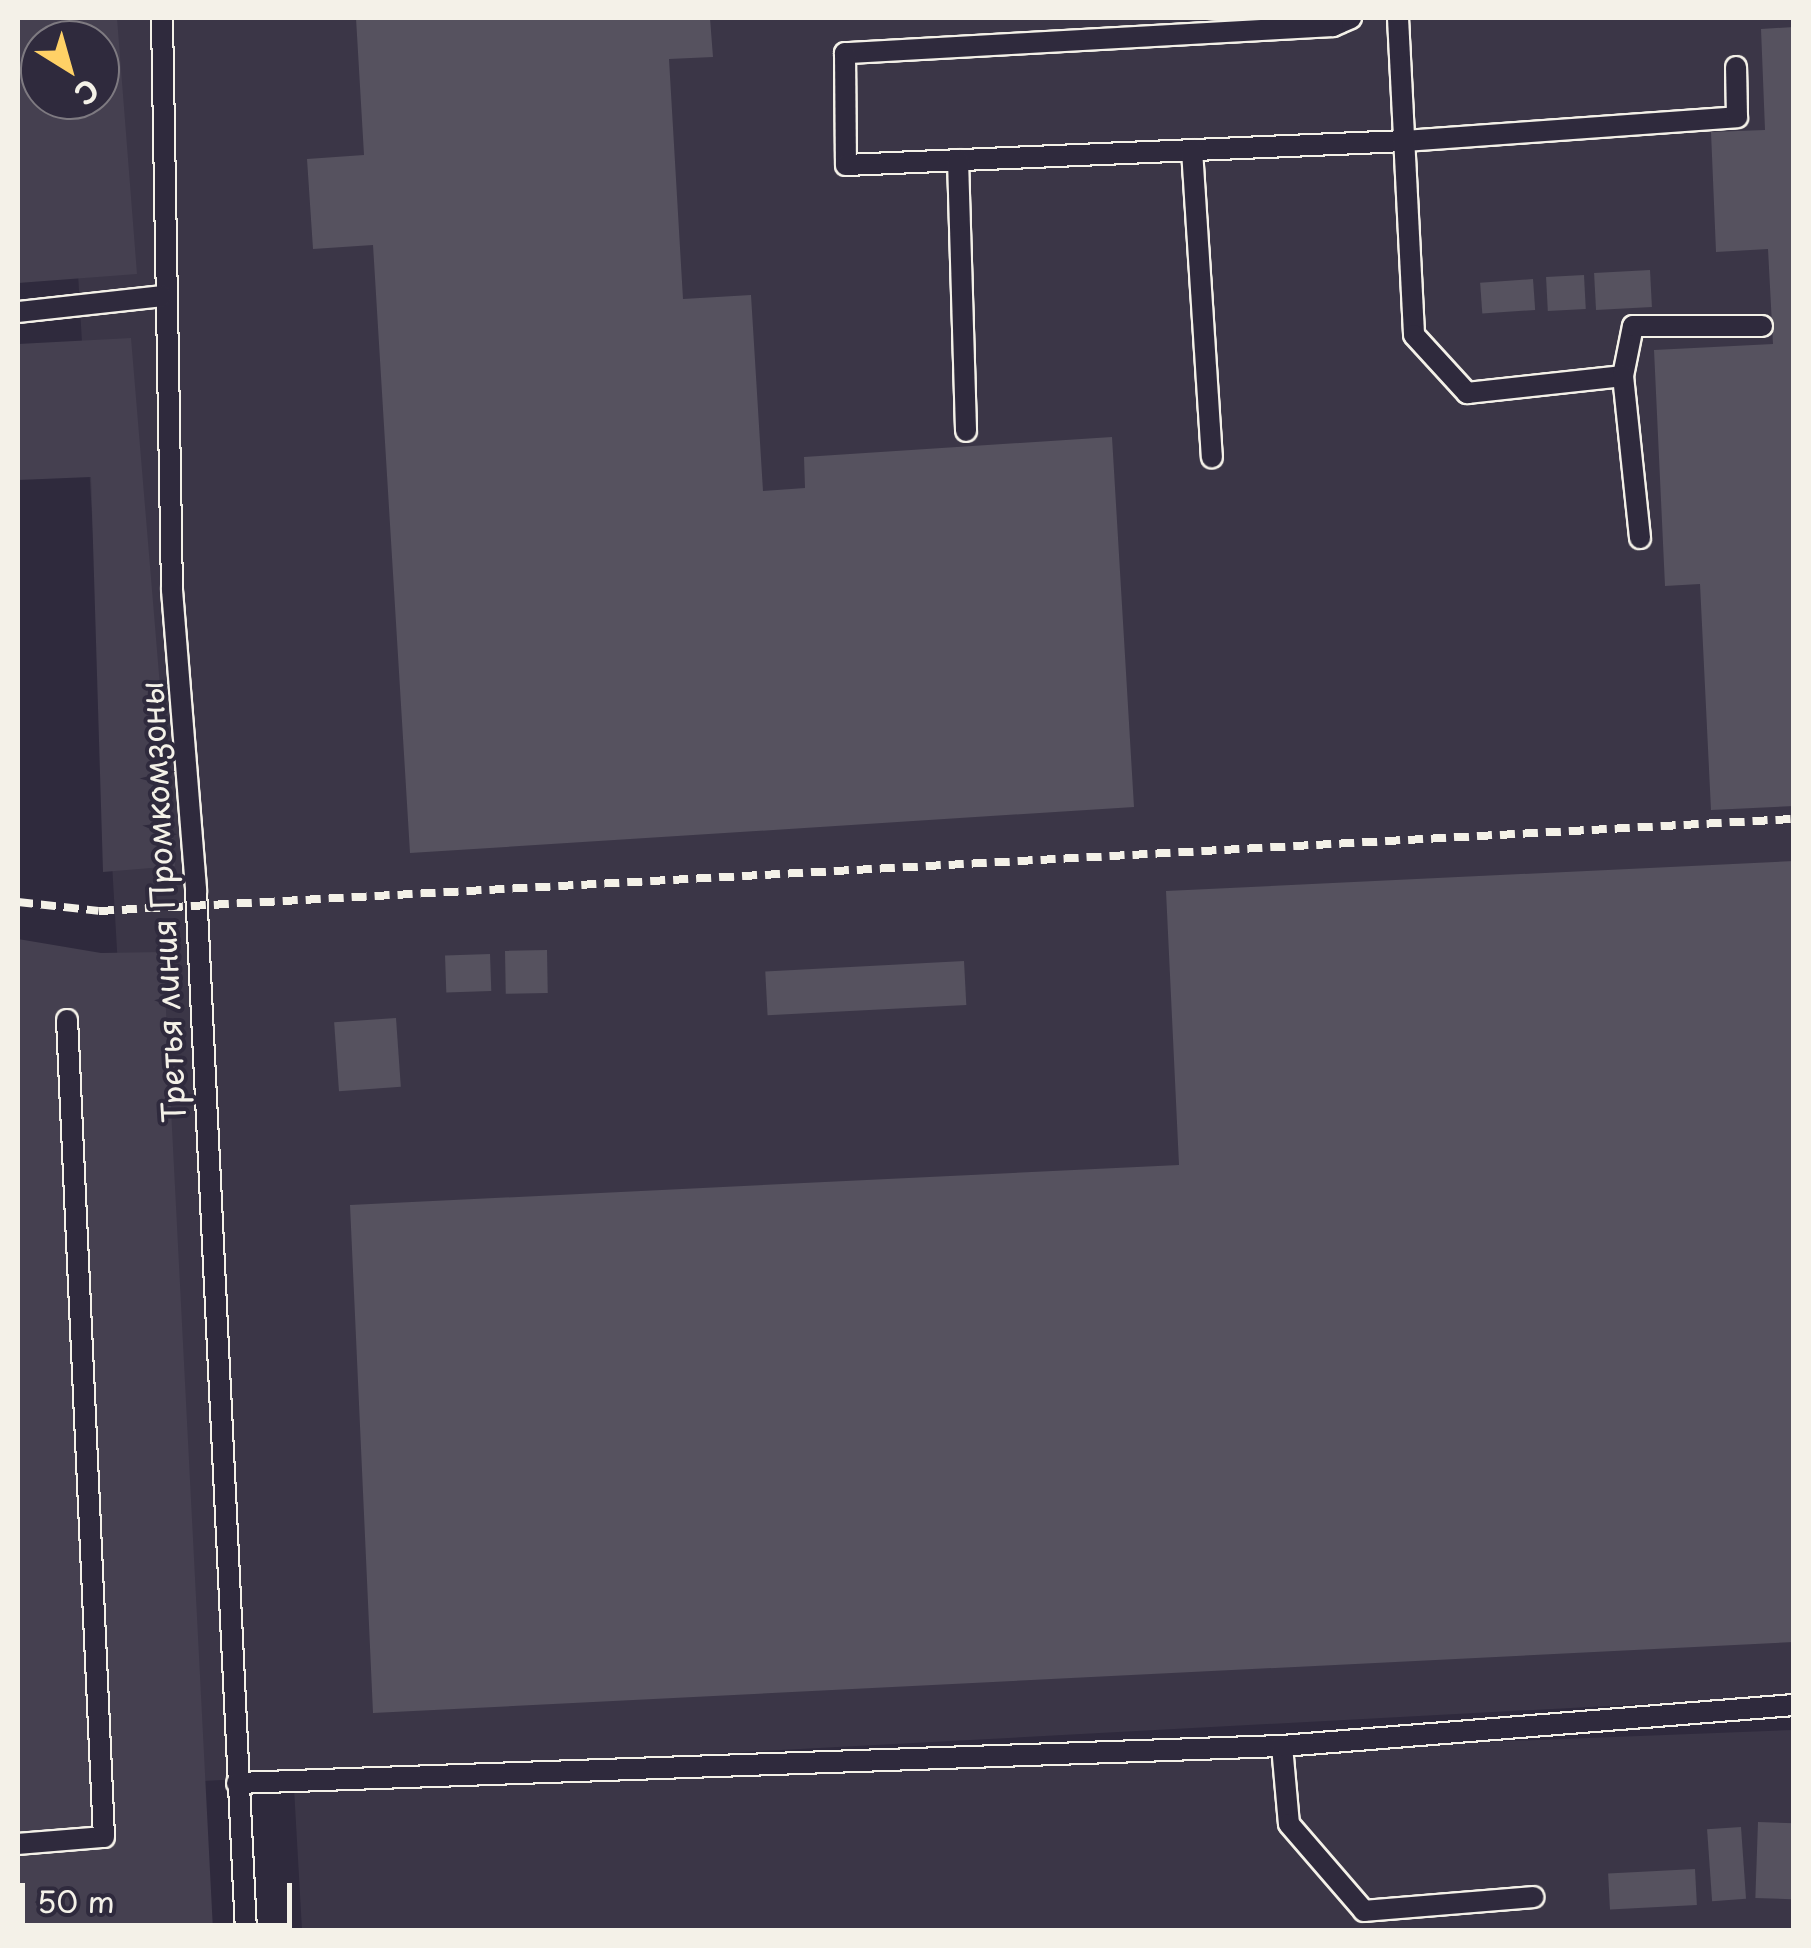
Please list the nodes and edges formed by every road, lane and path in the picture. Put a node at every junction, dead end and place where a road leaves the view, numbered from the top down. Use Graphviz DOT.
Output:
graph roads {
  1 [pos="162,18"];
  2 [pos="1350,18"];
  3 [pos="1398,18"];
  4 [pos="1736,67"];
  5 [pos="1404,141"];
  6 [pos="1192,150"];
  7 [pos="958,160"];
  8 [pos="162,296"];
  9 [pos="18,312"];
  10 [pos="1762,326"];
  11 [pos="1623,376"];
  12 [pos="966,431"];
  13 [pos="1212,457"];
  14 [pos="1640,538"];
  15 [pos="67,1020"];
  16 [pos="1794,1706"];
  17 [pos="1282,1746"];
  18 [pos="236,1782"];
  19 [pos="18,1844"];
  20 [pos="1534,1897"];
  21 [pos="246,1930"];
  1 -- 8 [label="lane, Третья линия Промкомзоны"];
  2 -- 7 [label="lane"];
  3 -- 5 [label="lane"];
  4 -- 5 [label="lane"];
  5 -- 6 [label="lane"];
  5 -- 11 [label="lane"];
  6 -- 7 [label="lane"];
  6 -- 13 [label="lane"];
  7 -- 12 [label="lane"];
  8 -- 9 [label="lane"];
  8 -- 18 [label="lane, Третья линия Промкомзоны"];
  10 -- 11 [label="lane"];
  11 -- 14 [label="lane"];
  15 -- 19 [label="lane"];
  16 -- 17 [label="lane"];
  17 -- 18 [label="lane"];
  17 -- 20 [label="lane"];
  18 -- 21 [label="lane, Третья линия Промкомзоны"];
}
